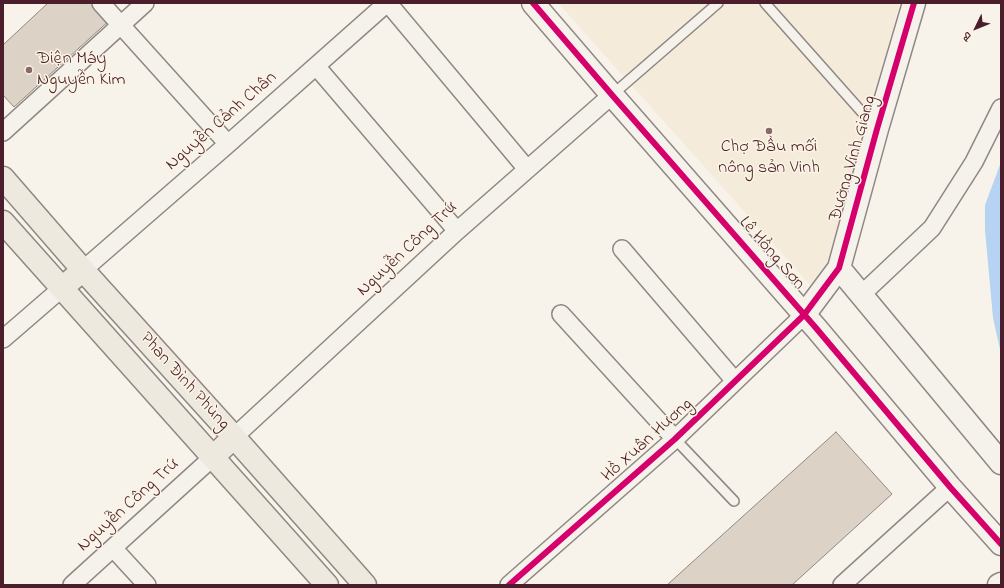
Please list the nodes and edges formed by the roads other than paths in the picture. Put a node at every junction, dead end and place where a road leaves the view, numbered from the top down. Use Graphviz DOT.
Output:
graph roads {
  1 [pos="101,3"];
  2 [pos="145,3"];
  3 [pos="387,3"];
  4 [pos="533,3"];
  5 [pos="718,3"];
  6 [pos="765,3"];
  7 [pos="914,3"];
  8 [pos="121,25"];
  9 [pos="316,66"];
  10 [pos="612,95"];
  11 [pos="1001,108"];
  12 [pos="877,129"];
  13 [pos="3,132"];
  14 [pos="228,144"];
  15 [pos="527,170"];
  16 [pos="3,178"];
  17 [pos="3,222"];
  18 [pos="457,231"];
  19 [pos="622,249"];
  20 [pos="839,268"];
  21 [pos="83,270"];
  22 [pos="62,288"];
  23 [pos="861,295"];
  24 [pos="561,314"];
  25 [pos="804,315"];
  26 [pos="3,339"];
  27 [pos="735,381"];
  28 [pos="234,437"];
  29 [pos="674,439"];
  30 [pos="213,457"];
  31 [pos="1001,462"];
  32 [pos="950,487"];
  33 [pos="734,501"];
  34 [pos="1001,544"];
  35 [pos="113,548"];
  36 [pos="72,585"];
  37 [pos="146,585"];
  38 [pos="326,585"];
  39 [pos="365,585"];
  40 [pos="509,585"];
  41 [pos="842,585"];
  1 -- 8 [label="street"];
  2 -- 8 [label="street"];
  3 -- 9 [label="street, Nguyễn Cảnh Chân"];
  3 -- 15 [label="street"];
  4 -- 10 [label="street, Lê Hồng Sơn"];
  5 -- 10 [label="lane"];
  6 -- 12 [label="lane"];
  7 -- 12 [label="street, Đường Vĩnh Giang"];
  8 -- 13 [label="street"];
  8 -- 14 [label="street"];
  9 -- 14 [label="street, Nguyễn Cảnh Chân"];
  9 -- 18 [label="street"];
  10 -- 15 [label="street, Nguyễn Công Trứ"];
  10 -- 25 [label="street, Lê Hồng Sơn"];
  11 -- 23 [label="street"];
  12 -- 20 [label="street, Đường Vĩnh Giang"];
  14 -- 21 [label="street, Nguyễn Cảnh Chân"];
  15 -- 18 [label="street, Nguyễn Công Trứ"];
  16 -- 21 [label="main road, Phan Đình Phùng"];
  17 -- 22 [label="main road, Phan Đình Phùng"];
  18 -- 28 [label="street, Nguyễn Công Trứ"];
  19 -- 27 [label="street"];
  20 -- 23 [label="street"];
  20 -- 25 [label="street, Đường Vĩnh Giang"];
  21 -- 22 [label="main road"];
  21 -- 28 [label="main road, Phan Đình Phùng"];
  22 -- 26 [label="street"];
  22 -- 30 [label="main road, Phan Đình Phùng"];
  23 -- 31 [label="street"];
  24 -- 29 [label="street"];
  25 -- 27 [label="street, Hồ Xuân Hương"];
  25 -- 32 [label="street, Lê Hồng Sơn"];
  27 -- 29 [label="street, Hồ Xuân Hương"];
  28 -- 30 [label="main road"];
  28 -- 39 [label="main road, Phan Đình Phùng"];
  29 -- 33 [label="lane"];
  29 -- 40 [label="street, Hồ Xuân Hương"];
  30 -- 35 [label="street, Nguyễn Công Trứ"];
  30 -- 38 [label="main road, Phan Đình Phùng"];
  32 -- 34 [label="street, Lê Hồng Sơn"];
  32 -- 41 [label="street"];
  35 -- 36 [label="street, Nguyễn Công Trứ"];
  35 -- 37 [label="street"];
}
